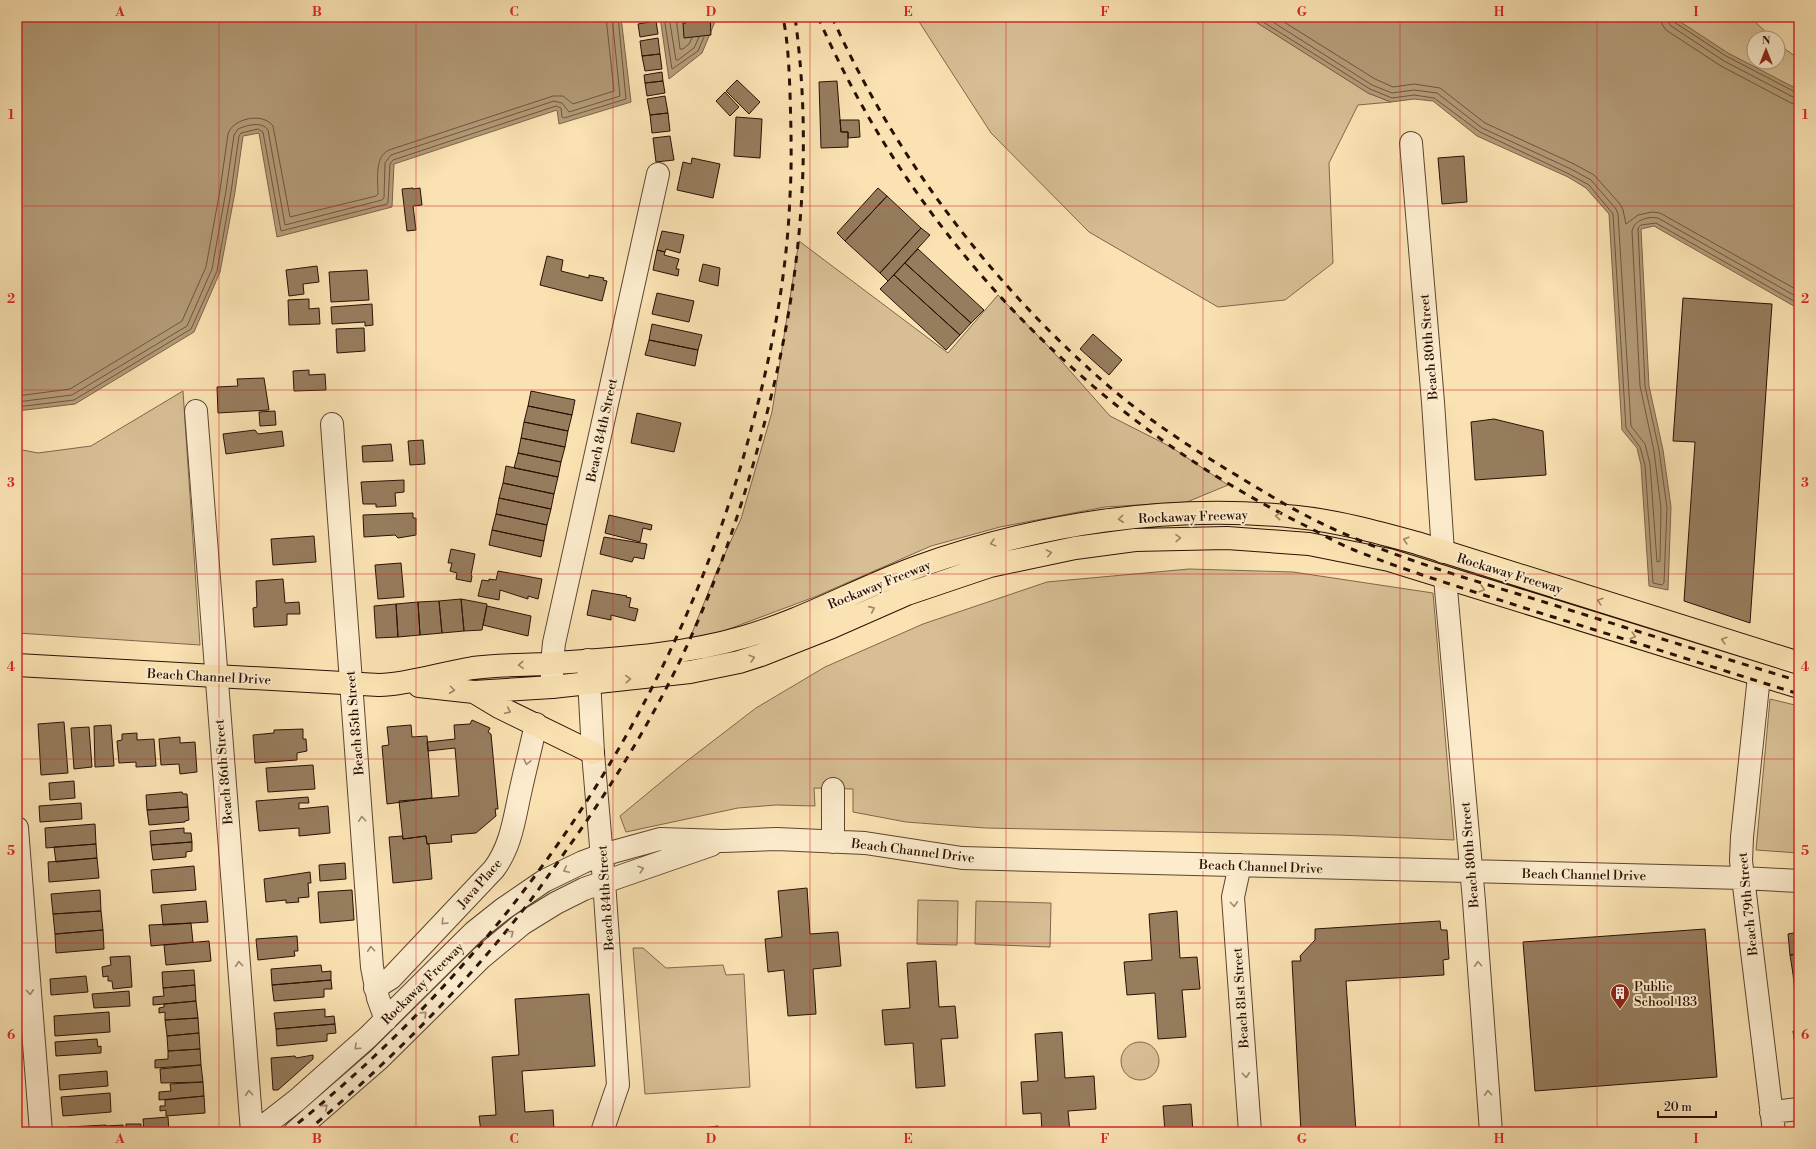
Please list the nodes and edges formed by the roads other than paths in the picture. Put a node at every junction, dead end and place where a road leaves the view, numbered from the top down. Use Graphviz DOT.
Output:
graph roads {
  1 [pos="1411,143"];
  2 [pos="658,174"];
  3 [pos="196,411"];
  4 [pos="332,424"];
  5 [pos="1443,552"];
  6 [pos="1445,578"];
  7 [pos="588,660"];
  8 [pos="552,663"];
  9 [pos="1799,663"];
  10 [pos="17,665"];
  11 [pos="216,676"];
  12 [pos="1758,676"];
  13 [pos="402,683"];
  14 [pos="589,683"];
  15 [pos="351,684"];
  16 [pos="552,687"];
  17 [pos="1799,687"];
  18 [pos="474,692"];
  19 [pos="536,724"];
  20 [pos="593,753"];
  21 [pos="833,789"];
  22 [pos="17,828"];
  23 [pos="724,841"];
  24 [pos="833,842"];
  25 [pos="602,855"];
  26 [pos="1240,866"];
  27 [pos="1471,872"];
  28 [pos="1743,878"];
  29 [pos="604,881"];
  30 [pos="1799,881"];
  31 [pos="375,988"];
  32 [pos="386,1020"];
  33 [pos="1799,1109"];
  34 [pos="1773,1122"];
  35 [pos="41,1132"];
  36 [pos="252,1132"];
  37 [pos="256,1132"];
  38 [pos="295,1132"];
  39 [pos="602,1132"];
  40 [pos="1250,1132"];
  41 [pos="1491,1132"];
  1 -- 5 [label="street, Beach 80th Street"];
  2 -- 8 [label="street, Beach 84th Street"];
  3 -- 11 [label="street, Beach 86th Street"];
  4 -- 15 [label="street, Beach 85th Street"];
  5 -- 7 [label="main road, Rockaway Freeway, one-way"];
  9 -- 5 [label="main road, Rockaway Freeway, one-way"];
  6 -- 12 [label="main road, Rockaway Freeway, one-way"];
  14 -- 6 [label="main road, Rockaway Freeway, one-way"];
  6 -- 27 [label="street, Beach 80th Street"];
  7 -- 8 [label="main road, Beach Channel Drive"];
  7 -- 14 [label="street, Beach 84th Street"];
  8 -- 13 [label="main road, Beach Channel Drive, one-way"];
  8 -- 16 [label="street, Beach 84th Street"];
  10 -- 11 [label="main road, Beach Channel Drive"];
  11 -- 15 [label="main road, Beach Channel Drive"];
  36 -- 11 [label="street, Beach 86th Street, one-way"];
  12 -- 17 [label="main road, Rockaway Freeway"];
  12 -- 28 [label="street, Beach 79th Street"];
  13 -- 15 [label="main road, Beach Channel Drive"];
  13 -- 18 [label="main road, Beach Channel Drive, one-way"];
  14 -- 16 [label="main road, Beach Channel Drive"];
  14 -- 20 [label="street, Beach 84th Street"];
  31 -- 15 [label="street, Beach 85th Street, one-way"];
  16 -- 18 [label="main road, Beach Channel Drive"];
  18 -- 19 [label="main road, one-way"];
  19 -- 20 [label="main road"];
  19 -- 31 [label="street, Java Place, one-way"];
  20 -- 25 [label="street, Beach 84th Street"];
  21 -- 24 [label="street"];
  22 -- 35 [label="street, one-way"];
  23 -- 24 [label="street, Beach Channel Drive"];
  23 -- 25 [label="street, Beach Channel Drive"];
  29 -- 23 [label="street, Beach Channel Drive, one-way"];
  24 -- 26 [label="street, Beach Channel Drive"];
  25 -- 29 [label="street, Beach 84th Street"];
  25 -- 32 [label="street, Rockaway Freeway, one-way"];
  26 -- 27 [label="street, Beach Channel Drive"];
  26 -- 40 [label="street, Beach 81st Street, one-way"];
  27 -- 28 [label="street, Beach Channel Drive"];
  41 -- 27 [label="street, Beach 80th Street, one-way"];
  28 -- 30 [label="street, Beach Channel Drive"];
  28 -- 34 [label="street, Beach 79th Street"];
  38 -- 29 [label="street, Rockaway Freeway, one-way"];
  29 -- 39 [label="street, Beach 84th Street"];
  31 -- 32 [label="street, Beach 85th Street"];
  32 -- 37 [label="street, Rockaway Freeway, one-way"];
  33 -- 34 [label="street"];
}
